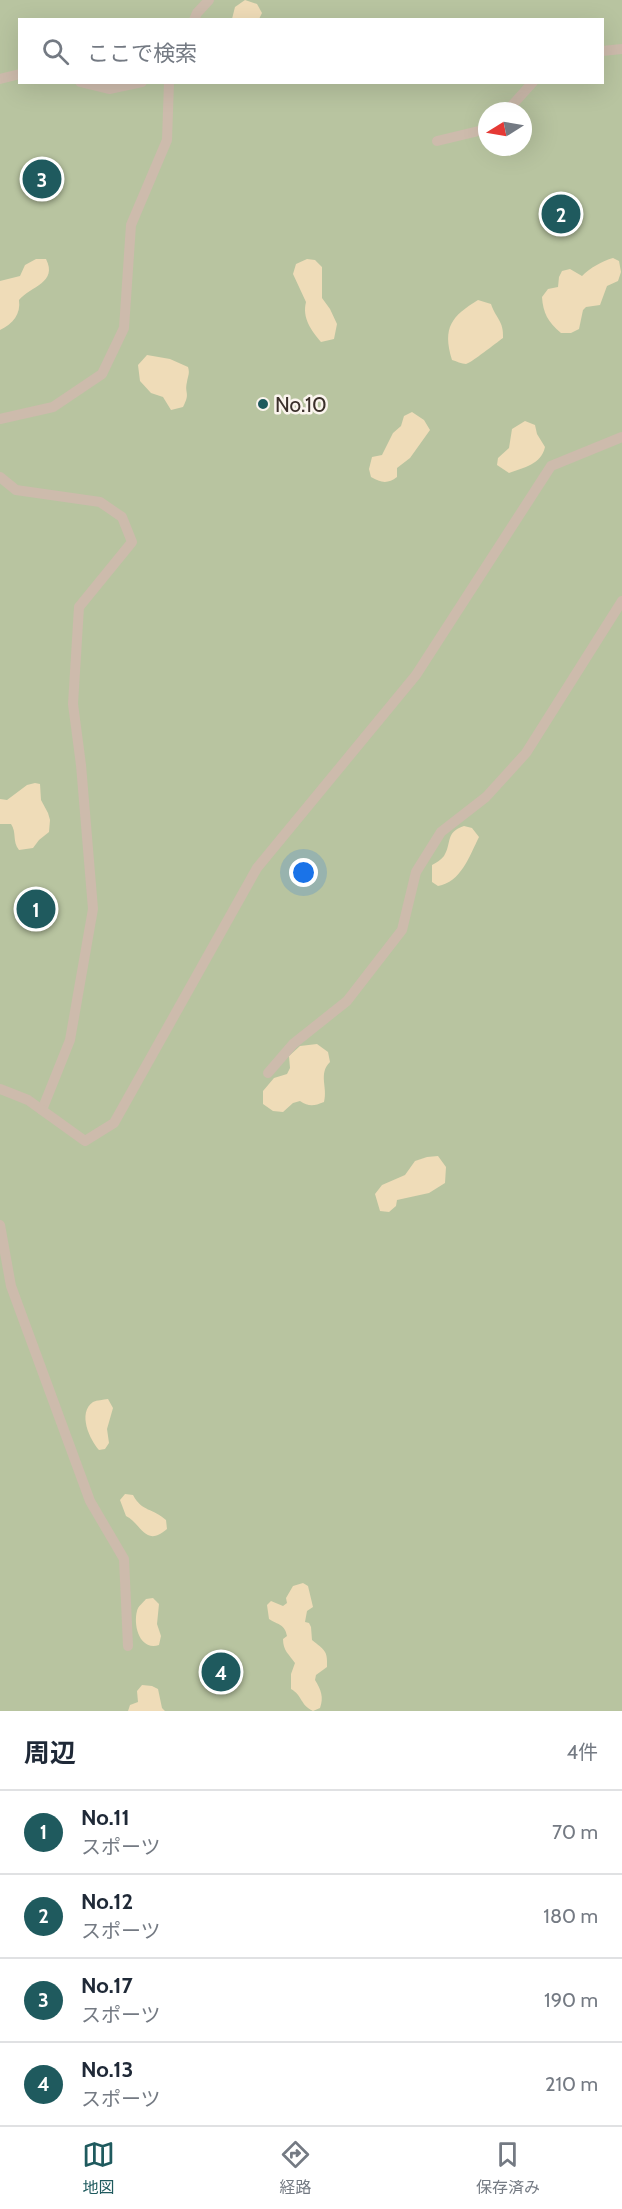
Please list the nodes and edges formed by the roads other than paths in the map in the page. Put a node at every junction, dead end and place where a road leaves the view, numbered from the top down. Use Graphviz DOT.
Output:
graph roads {
  1 [pos="209,0"];
  2 [pos="195,18"];
  3 [pos="622,49"];
  4 [pos="604,51"];
  5 [pos="18,74"];
  6 [pos="0,79"];
  7 [pos="89,84"];
  8 [pos="133,84"];
  9 [pos="169,84"];
  10 [pos="531,84"];
  11 [pos="515,102"];
  12 [pos="478,131"];
  13 [pos="437,141"];
  14 [pos="0,419"];
  15 [pos="622,437"];
  16 [pos="0,477"];
  17 [pos="622,601"];
  18 [pos="268,1073"];
  19 [pos="0,1089"];
  20 [pos="42,1110"];
  21 [pos="0,1225"];
  22 [pos="0,1281"];
  23 [pos="11,1286"];
  24 [pos="128,1646"];
  1 -- 2 [label="lane"];
  3 -- 4 [label="lane"];
  5 -- 6 [label="lane"];
  7 -- 8 [label="lane"];
  9 -- 14 [label="lane"];
  10 -- 11 [label="lane"];
  12 -- 13 [label="lane"];
  15 -- 20 [label="lane"];
  16 -- 20 [label="lane"];
  17 -- 18 [label="lane"];
  19 -- 20 [label="lane"];
  21 -- 23 [label="lane"];
  22 -- 23 [label="lane"];
  23 -- 24 [label="lane"];
}
